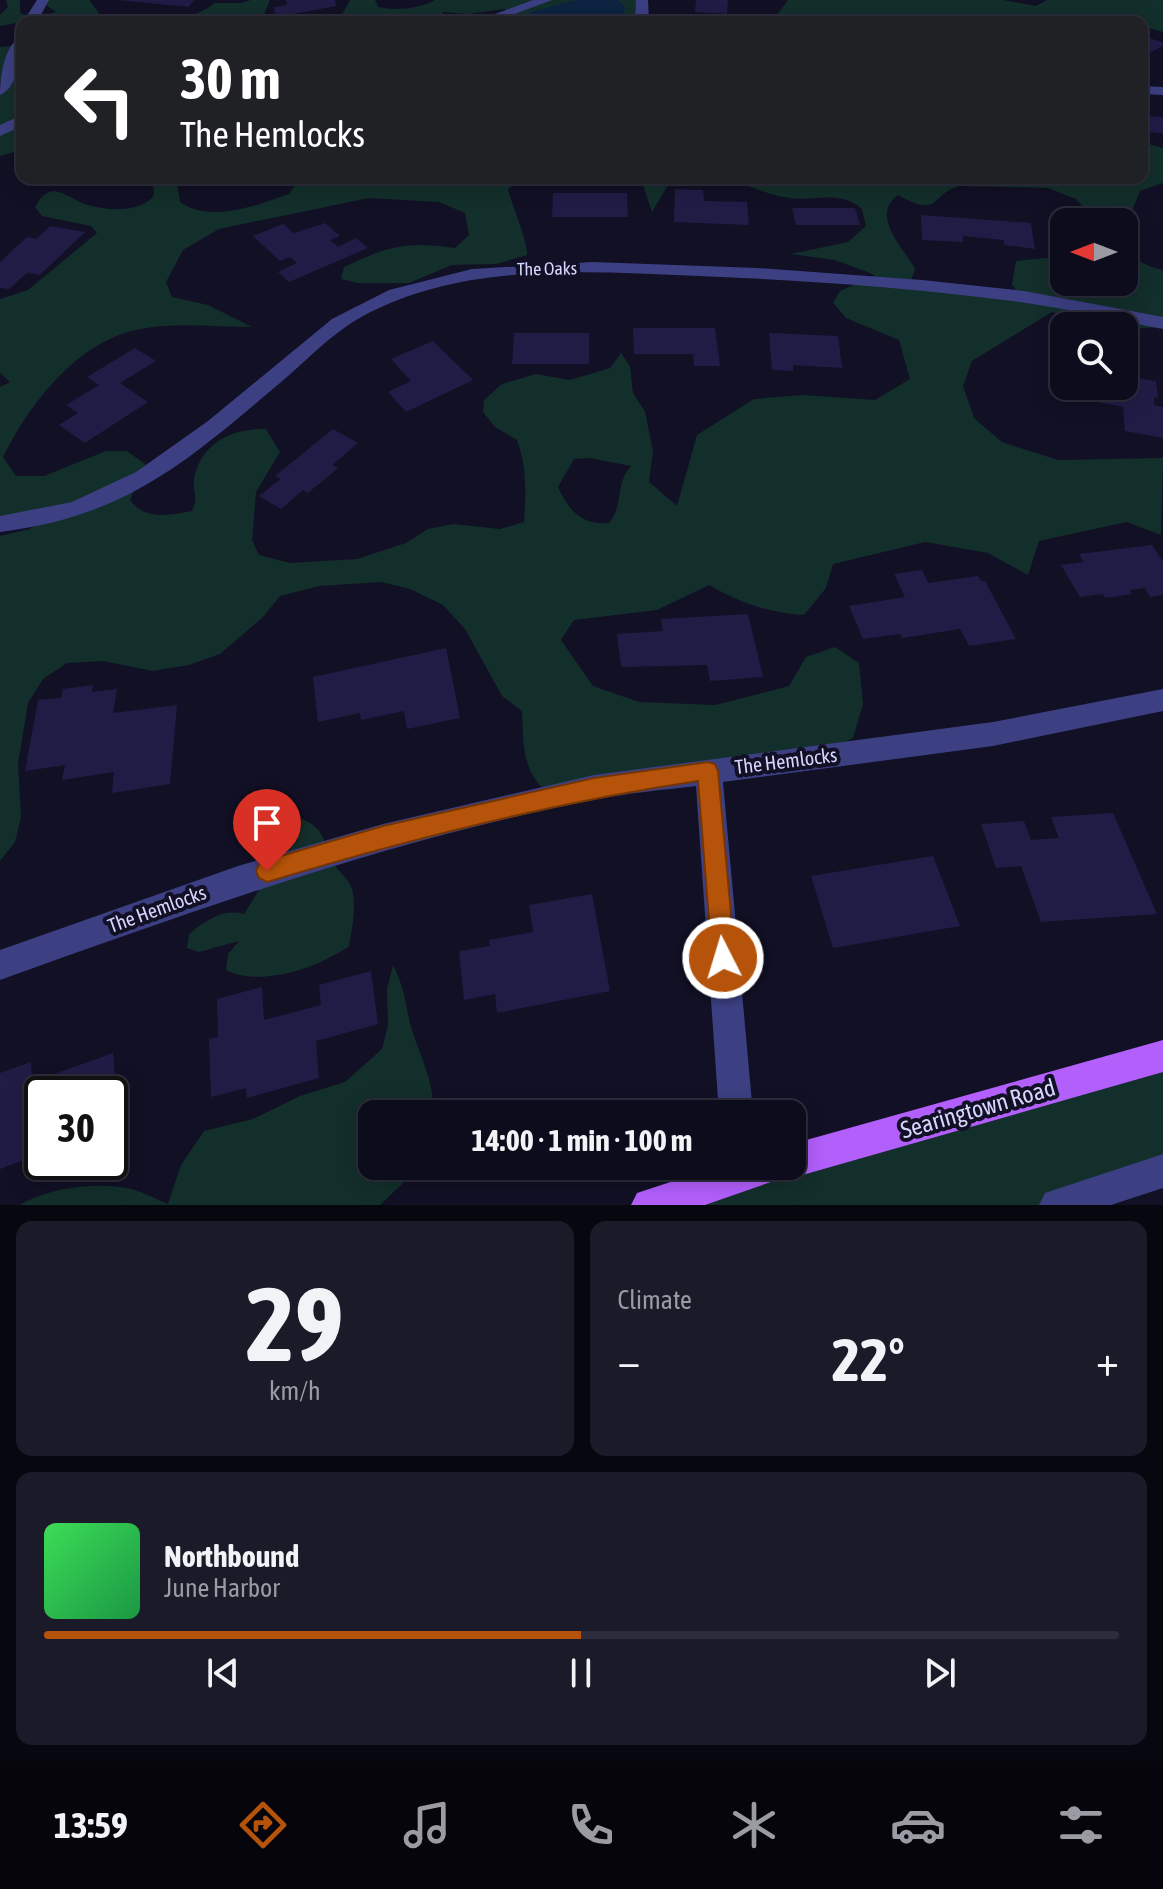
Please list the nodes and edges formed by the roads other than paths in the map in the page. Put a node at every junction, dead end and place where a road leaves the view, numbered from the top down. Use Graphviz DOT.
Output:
graph roads {
  1 [pos="546,0"];
  2 [pos="486,16"];
  3 [pos="16,71"];
  4 [pos="0,91"];
  5 [pos="1163,323"];
  6 [pos="0,524"];
  7 [pos="1163,700"];
  8 [pos="708,771"];
  9 [pos="0,965"];
  10 [pos="1163,1056"];
  11 [pos="735,1100"];
  12 [pos="806,1157"];
  13 [pos="1163,1171"];
  14 [pos="717,1180"];
  15 [pos="649,1205"];
  16 [pos="1057,1205"];
  1 -- 2 [label="street"];
  3 -- 4 [label="street"];
  5 -- 6 [label="street, The Oaks"];
  7 -- 8 [label="street, The Hemlocks"];
  8 -- 9 [label="street, The Hemlocks"];
  8 -- 11 [label="street"];
  10 -- 12 [label="main road, Searingtown Road"];
  13 -- 16 [label="street"];
  14 -- 15 [label="main road"];
}
